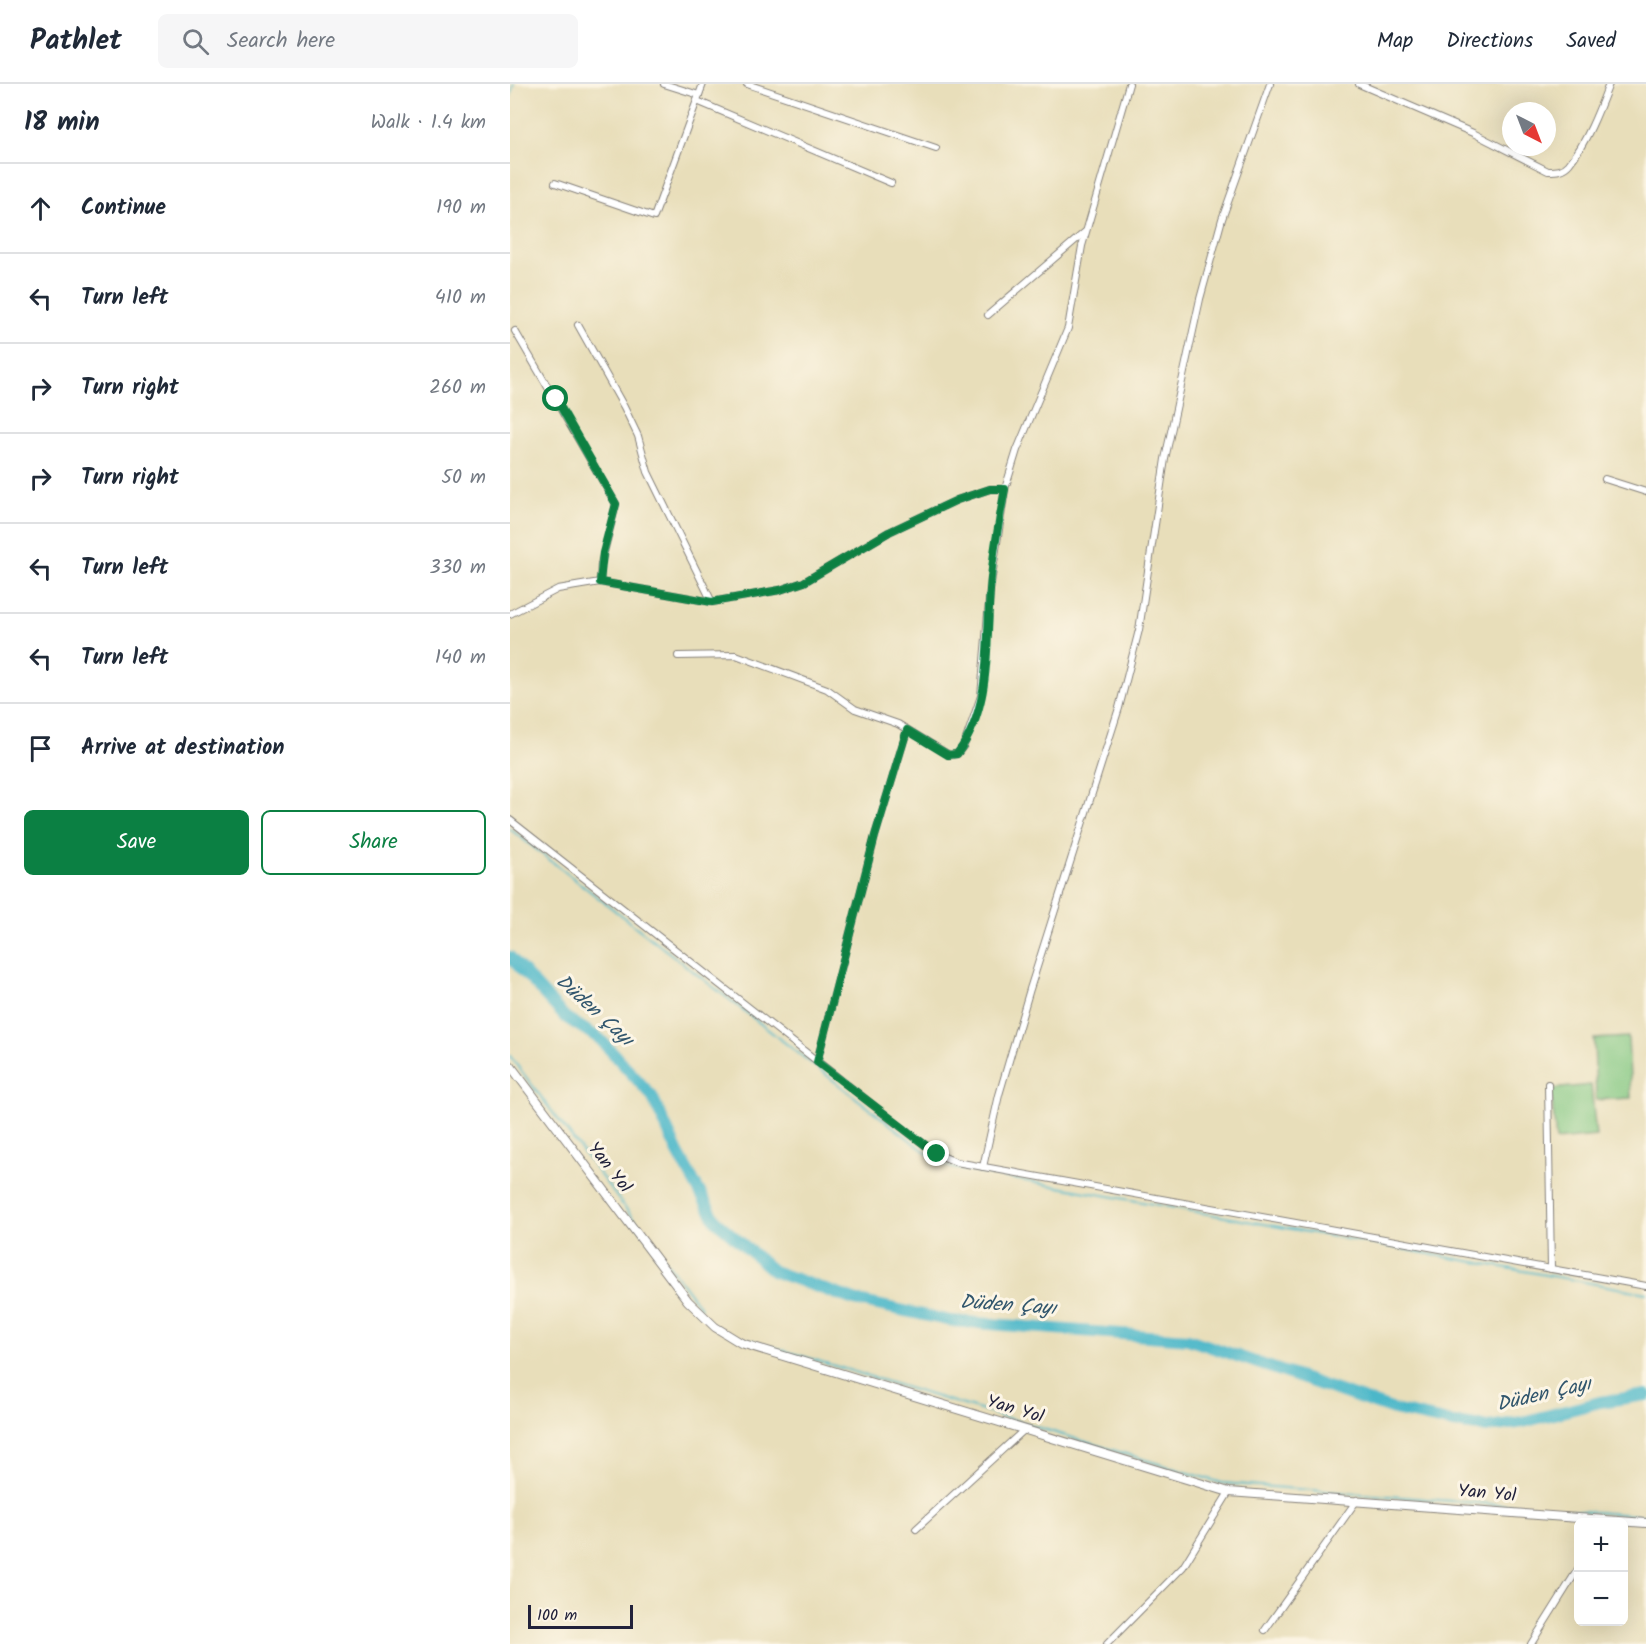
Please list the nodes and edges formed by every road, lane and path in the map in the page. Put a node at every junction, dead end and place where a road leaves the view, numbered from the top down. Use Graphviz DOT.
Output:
graph roads {
  1 [pos="664,84"];
  2 [pos="703,84"];
  3 [pos="747,84"];
  4 [pos="1130,84"];
  5 [pos="1270,84"];
  6 [pos="1359,84"];
  7 [pos="1609,84"];
  8 [pos="698,98"];
  9 [pos="936,148"];
  10 [pos="555,183"];
  11 [pos="891,183"];
  12 [pos="1086,231"];
  13 [pos="988,315"];
  14 [pos="578,325"];
  15 [pos="515,331"];
  16 [pos="1605,479"];
  17 [pos="1005,489"];
  18 [pos="1646,492"];
  19 [pos="600,582"];
  20 [pos="712,602"];
  21 [pos="510,614"];
  22 [pos="678,656"];
  23 [pos="907,730"];
  24 [pos="510,820"];
  25 [pos="817,1062"];
  26 [pos="510,1065"];
  27 [pos="1548,1084"];
  28 [pos="983,1167"];
  29 [pos="1551,1269"];
  30 [pos="1646,1286"];
  31 [pos="1024,1430"];
  32 [pos="1229,1492"];
  33 [pos="1357,1500"];
  34 [pos="1574,1518"];
  35 [pos="1628,1522"];
  36 [pos="1646,1523"];
  37 [pos="916,1529"];
  38 [pos="1576,1572"];
  39 [pos="1265,1630"];
  40 [pos="1107,1644"];
  41 [pos="1531,1644"];
  1 -- 8 [label="street"];
  2 -- 8 [label="street"];
  3 -- 9 [label="street"];
  4 -- 12 [label="street"];
  5 -- 28 [label="street"];
  6 -- 7 [label="street"];
  8 -- 10 [label="street"];
  8 -- 11 [label="street"];
  12 -- 13 [label="street"];
  12 -- 17 [label="street"];
  14 -- 20 [label="street"];
  15 -- 19 [label="street"];
  16 -- 18 [label="street"];
  17 -- 20 [label="street"];
  17 -- 23 [label="street"];
  19 -- 20 [label="street"];
  19 -- 21 [label="street"];
  22 -- 23 [label="street"];
  23 -- 25 [label="street"];
  24 -- 25 [label="street"];
  25 -- 28 [label="street"];
  26 -- 31 [label="street, Yan Yol"];
  27 -- 29 [label="street"];
  28 -- 29 [label="street"];
  29 -- 30 [label="street"];
  31 -- 32 [label="street, Yan Yol"];
  31 -- 37 [label="street"];
  32 -- 33 [label="street, Yan Yol"];
  32 -- 40 [label="street"];
  33 -- 34 [label="street, Yan Yol"];
  33 -- 39 [label="street"];
  35 -- 36 [label="street, Yan Yol"];
  38 -- 41 [label="street"];
}
